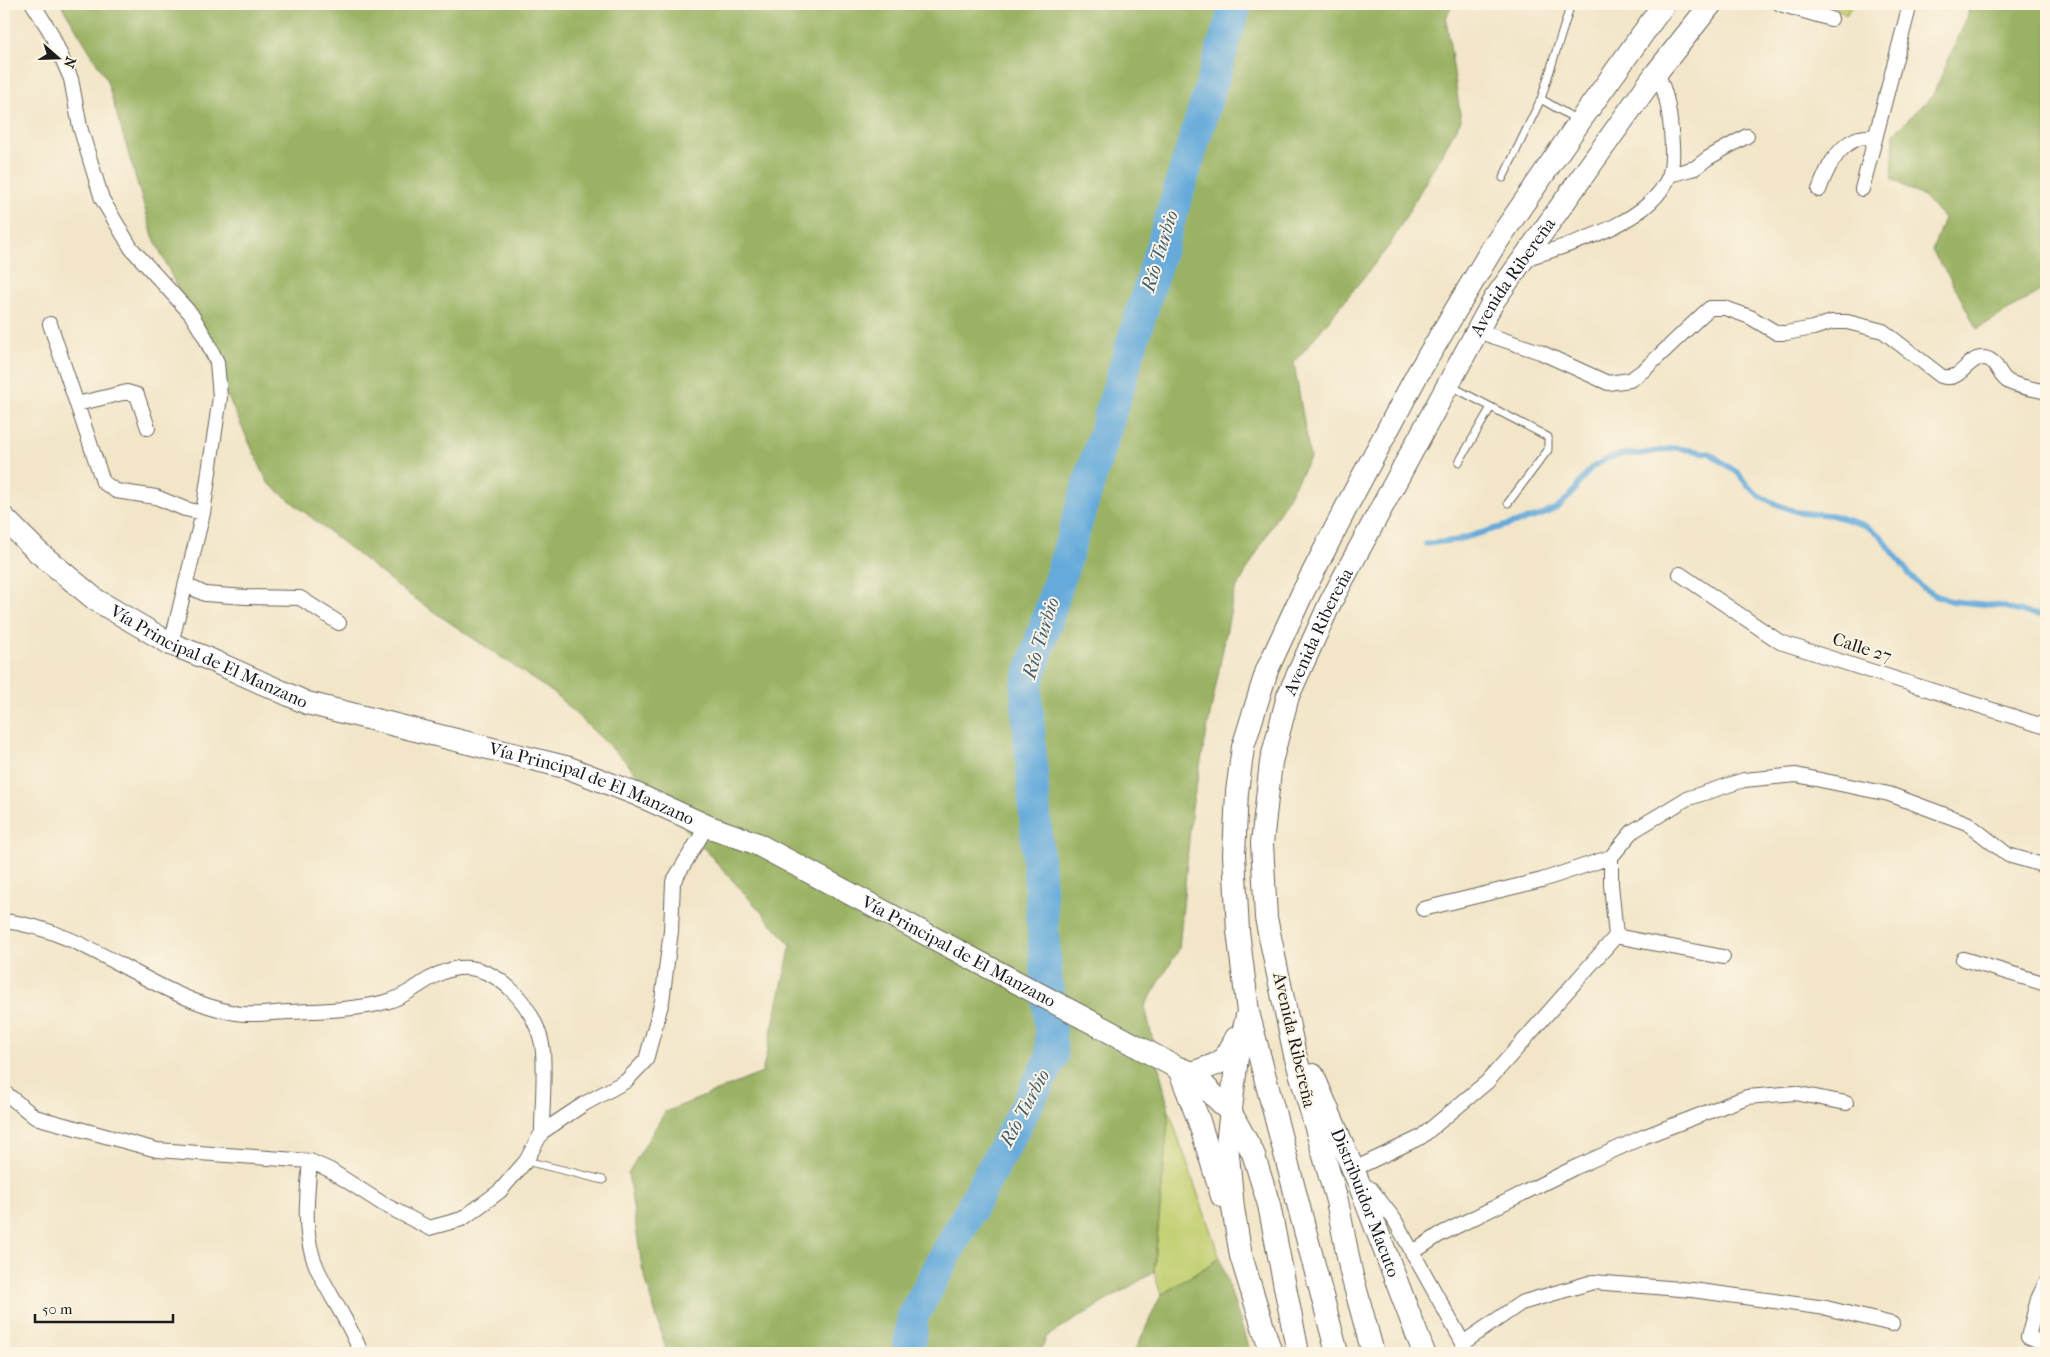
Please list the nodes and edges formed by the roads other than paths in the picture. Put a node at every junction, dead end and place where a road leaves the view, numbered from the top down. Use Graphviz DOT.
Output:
graph roads {
  1 [pos="34,4"];
  2 [pos="1571,4"];
  3 [pos="1664,4"];
  4 [pos="1710,4"];
  5 [pos="1780,4"];
  6 [pos="1910,4"];
  7 [pos="1831,19"];
  8 [pos="1657,72"];
  9 [pos="1541,99"];
  10 [pos="1580,121"];
  11 [pos="1747,136"];
  12 [pos="1876,136"];
  13 [pos="1670,175"];
  14 [pos="1503,178"];
  15 [pos="1862,189"];
  16 [pos="1819,190"];
  17 [pos="1523,260"];
  18 [pos="50,324"];
  19 [pos="1477,331"];
  20 [pos="1448,385"];
  21 [pos="2046,392"];
  22 [pos="77,404"];
  23 [pos="1491,407"];
  24 [pos="148,428"];
  25 [pos="1459,462"];
  26 [pos="1508,503"];
  27 [pos="203,514"];
  28 [pos="4,518"];
  29 [pos="1680,574"];
  30 [pos="186,585"];
  31 [pos="339,623"];
  32 [pos="171,644"];
  33 [pos="2046,727"];
  34 [pos="707,826"];
  35 [pos="1611,857"];
  36 [pos="2046,866"];
  37 [pos="1423,909"];
  38 [pos="4,921"];
  39 [pos="1616,936"];
  40 [pos="1724,957"];
  41 [pos="1963,959"];
  42 [pos="2046,984"];
  43 [pos="1248,1012"];
  44 [pos="1290,1026"];
  45 [pos="1183,1070"];
  46 [pos="5,1094"];
  47 [pos="1846,1103"];
  48 [pos="1231,1113"];
  49 [pos="542,1132"];
  50 [pos="310,1161"];
  51 [pos="526,1161"];
  52 [pos="1355,1176"];
  53 [pos="603,1180"];
  54 [pos="1412,1253"];
  55 [pos="1241,1256"];
  56 [pos="2046,1282"];
  57 [pos="1892,1324"];
  58 [pos="2046,1345"];
  59 [pos="1464,1348"];
  60 [pos="361,1353"];
  61 [pos="1271,1353"];
  62 [pos="1298,1353"];
  63 [pos="1337,1353"];
  64 [pos="1373,1353"];
  65 [pos="1424,1353"];
  1 -- 27 [label="street"];
  2 -- 9 [label="lane"];
  3 -- 10 [label="main road, Avenida Ribereña"];
  4 -- 8 [label="main road, Avenida Ribereña"];
  5 -- 7 [label="street"];
  6 -- 12 [label="street"];
  8 -- 13 [label="street"];
  8 -- 17 [label="main road, Avenida Ribereña"];
  9 -- 10 [label="lane"];
  9 -- 14 [label="lane"];
  10 -- 43 [label="main road, Avenida Ribereña"];
  11 -- 13 [label="street"];
  12 -- 15 [label="street"];
  12 -- 16 [label="street"];
  13 -- 17 [label="street"];
  17 -- 19 [label="main road, Avenida Ribereña"];
  18 -- 22 [label="street"];
  19 -- 20 [label="main road, Avenida Ribereña"];
  19 -- 21 [label="street"];
  20 -- 23 [label="lane"];
  20 -- 44 [label="main road, Avenida Ribereña"];
  22 -- 24 [label="street"];
  22 -- 27 [label="street"];
  23 -- 25 [label="lane"];
  23 -- 26 [label="lane"];
  27 -- 30 [label="street"];
  28 -- 32 [label="main road, Vía Principal de El Manzano"];
  29 -- 33 [label="street, Calle 27"];
  30 -- 31 [label="street"];
  30 -- 32 [label="street"];
  32 -- 34 [label="main road, Vía Principal de El Manzano"];
  34 -- 45 [label="main road, Vía Principal de El Manzano"];
  34 -- 49 [label="street"];
  35 -- 36 [label="street"];
  35 -- 37 [label="street"];
  35 -- 39 [label="street"];
  38 -- 49 [label="street"];
  39 -- 40 [label="street"];
  39 -- 52 [label="street"];
  41 -- 42 [label="street"];
  43 -- 45 [label="main road"];
  43 -- 48 [label="main road"];
  43 -- 63 [label="main road, Avenida Ribereña"];
  44 -- 52 [label="main road, Distribuidor Macuto"];
  44 -- 64 [label="main road, Avenida Ribereña"];
  45 -- 48 [label="main road, Vía Principal de El Manzano"];
  45 -- 55 [label="main road"];
  46 -- 50 [label="street"];
  47 -- 54 [label="street"];
  48 -- 55 [label="main road"];
  48 -- 62 [label="main road, Vía Principal de El Manzano"];
  49 -- 51 [label="street"];
  50 -- 51 [label="street"];
  50 -- 60 [label="street"];
  51 -- 53 [label="lane"];
  52 -- 54 [label="street"];
  52 -- 65 [label="main road, Distribuidor Macuto"];
  54 -- 59 [label="street"];
  55 -- 61 [label="main road"];
  56 -- 58 [label="street"];
  57 -- 59 [label="street"];
}
